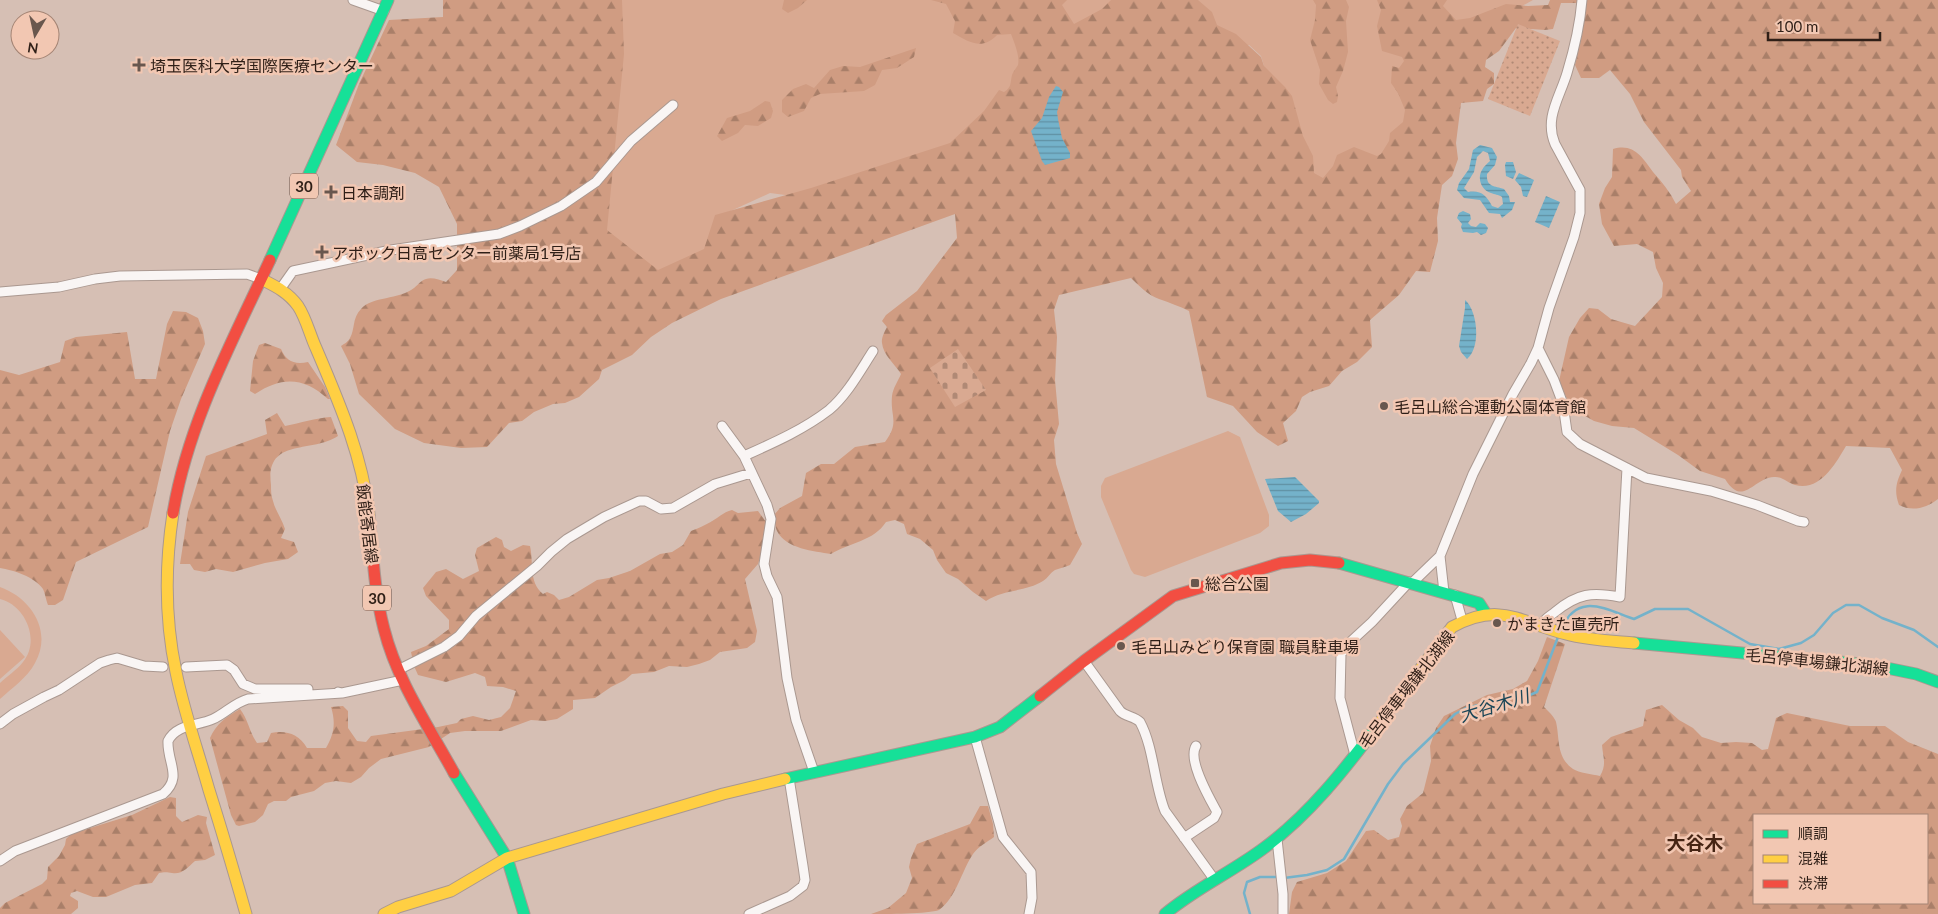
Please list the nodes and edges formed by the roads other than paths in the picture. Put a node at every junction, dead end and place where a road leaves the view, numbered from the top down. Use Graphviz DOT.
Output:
graph roads {
  1 [pos="353,0"];
  2 [pos="388,0"];
  3 [pos="1582,0"];
  4 [pos="384,11"];
  5 [pos="673,105"];
  6 [pos="262,279"];
  7 [pos="280,288"];
  8 [pos="0,292"];
  9 [pos="1538,348"];
  10 [pos="873,352"];
  11 [pos="722,426"];
  12 [pos="744,456"];
  13 [pos="1627,468"];
  14 [pos="751,473"];
  15 [pos="1804,522"];
  16 [pos="1440,556"];
  17 [pos="1410,582"];
  18 [pos="1450,593"];
  19 [pos="1486,614"];
  20 [pos="1462,620"];
  21 [pos="1541,625"];
  22 [pos="1084,661"];
  23 [pos="163,667"];
  24 [pos="186,667"];
  25 [pos="401,675"];
  26 [pos="1938,682"];
  27 [pos="342,693"];
  28 [pos="0,724"];
  29 [pos="190,726"];
  30 [pos="975,737"];
  31 [pos="1196,746"];
  32 [pos="1355,755"];
  33 [pos="814,772"];
  34 [pos="789,778"];
  35 [pos="1184,838"];
  36 [pos="1277,839"];
  37 [pos="507,858"];
  38 [pos="0,861"];
  39 [pos="1214,879"];
  40 [pos="246,914"];
  41 [pos="384,914"];
  42 [pos="524,914"];
  43 [pos="749,914"];
  44 [pos="1029,914"];
  45 [pos="1165,914"];
  46 [pos="1283,914"];
  1 -- 4 [label="street"];
  2 -- 4 [label="main road, 30"];
  3 -- 9 [label="street"];
  4 -- 6 [label="main road, 30"];
  5 -- 7 [label="street"];
  6 -- 7 [label="main road, 飯能寄居線 / 30"];
  6 -- 8 [label="street"];
  6 -- 29 [label="main road, 30"];
  7 -- 25 [label="main road, 飯能寄居線 / 30"];
  9 -- 13 [label="street"];
  9 -- 16 [label="street"];
  10 -- 12 [label="street"];
  11 -- 12 [label="street"];
  12 -- 14 [label="street"];
  13 -- 15 [label="street"];
  13 -- 21 [label="street"];
  14 -- 25 [label="street"];
  14 -- 33 [label="street"];
  16 -- 17 [label="street"];
  16 -- 18 [label="street"];
  17 -- 18 [label="main road"];
  17 -- 22 [label="main road"];
  17 -- 32 [label="street"];
  18 -- 19 [label="main road"];
  18 -- 20 [label="street"];
  19 -- 20 [label="main road, 毛呂停車場鎌北湖線"];
  19 -- 21 [label="main road, 毛呂停車場鎌北湖線"];
  20 -- 32 [label="main road, 毛呂停車場鎌北湖線"];
  21 -- 26 [label="main road, 毛呂停車場鎌北湖線"];
  22 -- 30 [label="main road"];
  22 -- 35 [label="street"];
  23 -- 28 [label="street"];
  24 -- 27 [label="street"];
  25 -- 27 [label="street"];
  25 -- 37 [label="main road, 飯能寄居線 / 30"];
  27 -- 29 [label="street"];
  29 -- 38 [label="street"];
  29 -- 40 [label="main road, 30"];
  30 -- 33 [label="main road"];
  30 -- 44 [label="street"];
  31 -- 35 [label="street"];
  32 -- 36 [label="main road, 毛呂停車場鎌北湖線"];
  33 -- 34 [label="main road"];
  34 -- 37 [label="main road"];
  34 -- 43 [label="street"];
  35 -- 39 [label="street"];
  36 -- 39 [label="main road, 毛呂停車場鎌北湖線"];
  36 -- 46 [label="street"];
  37 -- 41 [label="main road"];
  37 -- 42 [label="main road, 飯能寄居線 / 30"];
  39 -- 45 [label="main road, 毛呂停車場鎌北湖線"];
}
